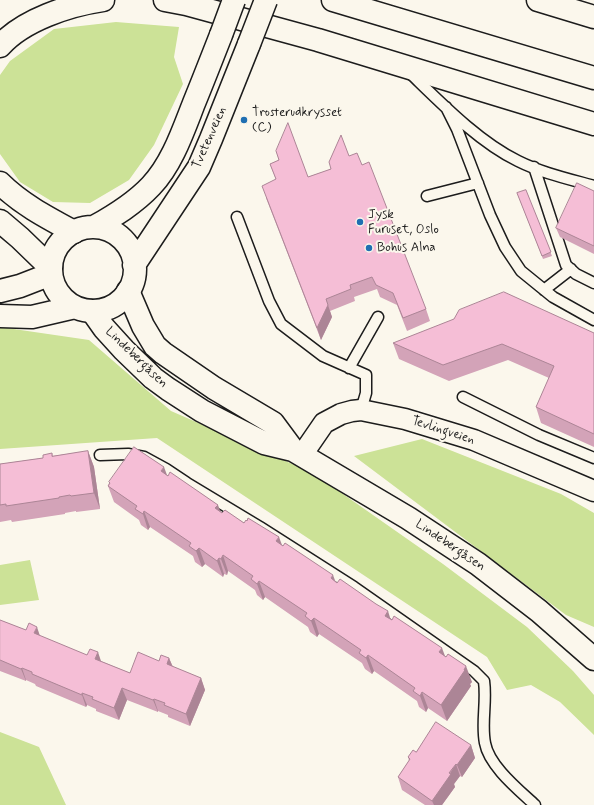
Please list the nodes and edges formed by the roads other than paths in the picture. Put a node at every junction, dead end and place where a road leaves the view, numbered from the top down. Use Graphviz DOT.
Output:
graph roads {
  1 [pos="103,0"];
  2 [pos="165,0"];
  3 [pos="234,0"];
  4 [pos="266,0"];
  5 [pos="333,0"];
  6 [pos="538,0"];
  7 [pos="594,17"];
  8 [pos="0,46"];
  9 [pos="402,66"];
  10 [pos="594,78"];
  11 [pos="446,107"];
  12 [pos="594,124"];
  13 [pos="534,167"];
  14 [pos="478,183"];
  15 [pos="594,186"];
  16 [pos="4,187"];
  17 [pos="427,196"];
  18 [pos="237,217"];
  19 [pos="0,221"];
  20 [pos="84,230"];
  21 [pos="134,265"];
  22 [pos="571,269"];
  23 [pos="51,271"];
  24 [pos="594,283"];
  25 [pos="0,290"];
  26 [pos="544,290"];
  27 [pos="128,291"];
  28 [pos="84,309"];
  29 [pos="0,316"];
  30 [pos="378,317"];
  31 [pos="594,320"];
  32 [pos="349,368"];
  33 [pos="463,396"];
  34 [pos="361,410"];
  35 [pos="298,453"];
  36 [pos="100,455"];
  37 [pos="594,458"];
  38 [pos="594,491"];
  39 [pos="594,659"];
  40 [pos="535,805"];
  1 -- 8 [label="main road"];
  2 -- 9 [label="main road"];
  3 -- 20 [label="main road, bridge"];
  4 -- 21 [label="main road, Tvetenveien, bridge"];
  5 -- 10 [label="main road"];
  6 -- 7 [label="main road"];
  9 -- 11 [label="lane"];
  9 -- 12 [label="main road"];
  11 -- 13 [label="lane"];
  11 -- 14 [label="lane"];
  13 -- 15 [label="lane"];
  13 -- 22 [label="lane"];
  14 -- 17 [label="lane"];
  14 -- 26 [label="lane"];
  16 -- 20 [label="main road, Tvetenveien"];
  18 -- 32 [label="lane"];
  19 -- 23 [label="main road"];
  20 -- 21 [label="main road, Tvetenveien"];
  20 -- 23 [label="main road"];
  21 -- 27 [label="main road, Tvetenveien"];
  22 -- 24 [label="lane"];
  22 -- 26 [label="lane"];
  23 -- 25 [label="main road"];
  23 -- 28 [label="main road"];
  26 -- 31 [label="lane"];
  27 -- 28 [label="main road, Tvetenveien"];
  27 -- 35 [label="main road, Lindebergåsen"];
  28 -- 29 [label="main road, Tvetenveien"];
  28 -- 35 [label="main road, Lindebergåsen"];
  30 -- 32 [label="lane"];
  32 -- 34 [label="lane"];
  33 -- 37 [label="lane"];
  34 -- 35 [label="street, Tevlingveien"];
  34 -- 38 [label="street, Tevlingveien"];
  35 -- 39 [label="main road, Lindebergåsen"];
  36 -- 40 [label="lane"];
}
